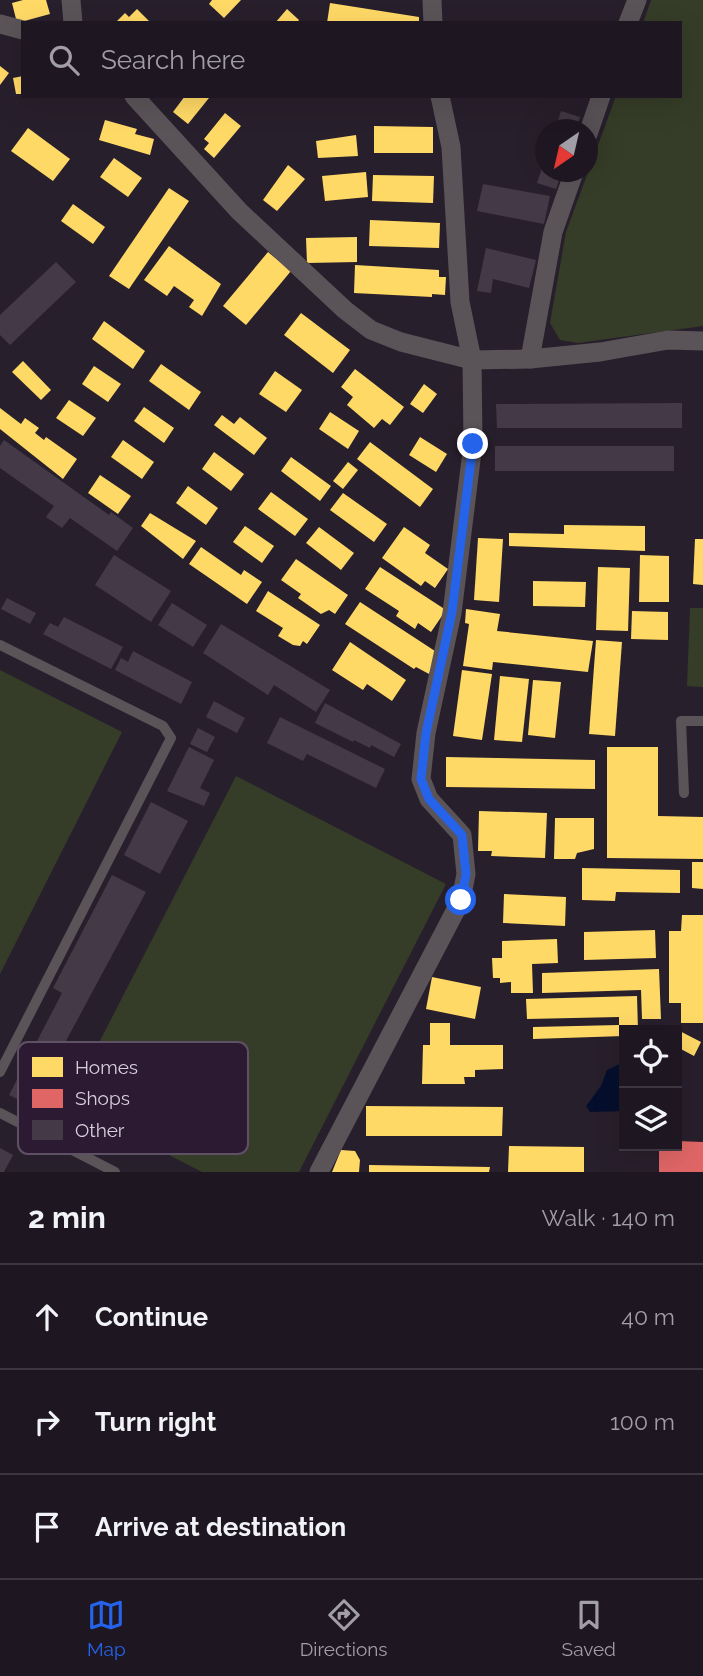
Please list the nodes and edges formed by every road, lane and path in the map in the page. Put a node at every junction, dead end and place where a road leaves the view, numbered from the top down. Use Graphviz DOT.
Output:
graph roads {
  1 [pos="71,0"];
  2 [pos="432,0"];
  3 [pos="637,0"];
  4 [pos="73,21"];
  5 [pos="433,21"];
  6 [pos="629,21"];
  7 [pos="0,24"];
  8 [pos="21,29"];
  9 [pos="136,98"];
  10 [pos="440,98"];
  11 [pos="600,98"];
  12 [pos="593,119"];
  13 [pos="570,182"];
  14 [pos="703,341"];
  15 [pos="530,359"];
  16 [pos="472,360"];
  17 [pos="0,645"];
  18 [pos="703,721"];
  19 [pos="684,793"];
  20 [pos="0,1072"];
  21 [pos="0,1113"];
  22 [pos="18,1122"];
  23 [pos="81,1154"];
  24 [pos="116,1172"];
  25 [pos="319,1172"];
  1 -- 4 [label="street"];
  2 -- 5 [label="street"];
  3 -- 6 [label="street"];
  7 -- 8 [label="street"];
  9 -- 16 [label="street"];
  10 -- 16 [label="street"];
  11 -- 12 [label="street"];
  13 -- 15 [label="street"];
  14 -- 15 [label="street"];
  15 -- 16 [label="street"];
  16 -- 25 [label="street"];
  17 -- 20 [label="lane"];
  18 -- 19 [label="lane"];
  21 -- 22 [label="lane"];
  23 -- 24 [label="lane"];
}
